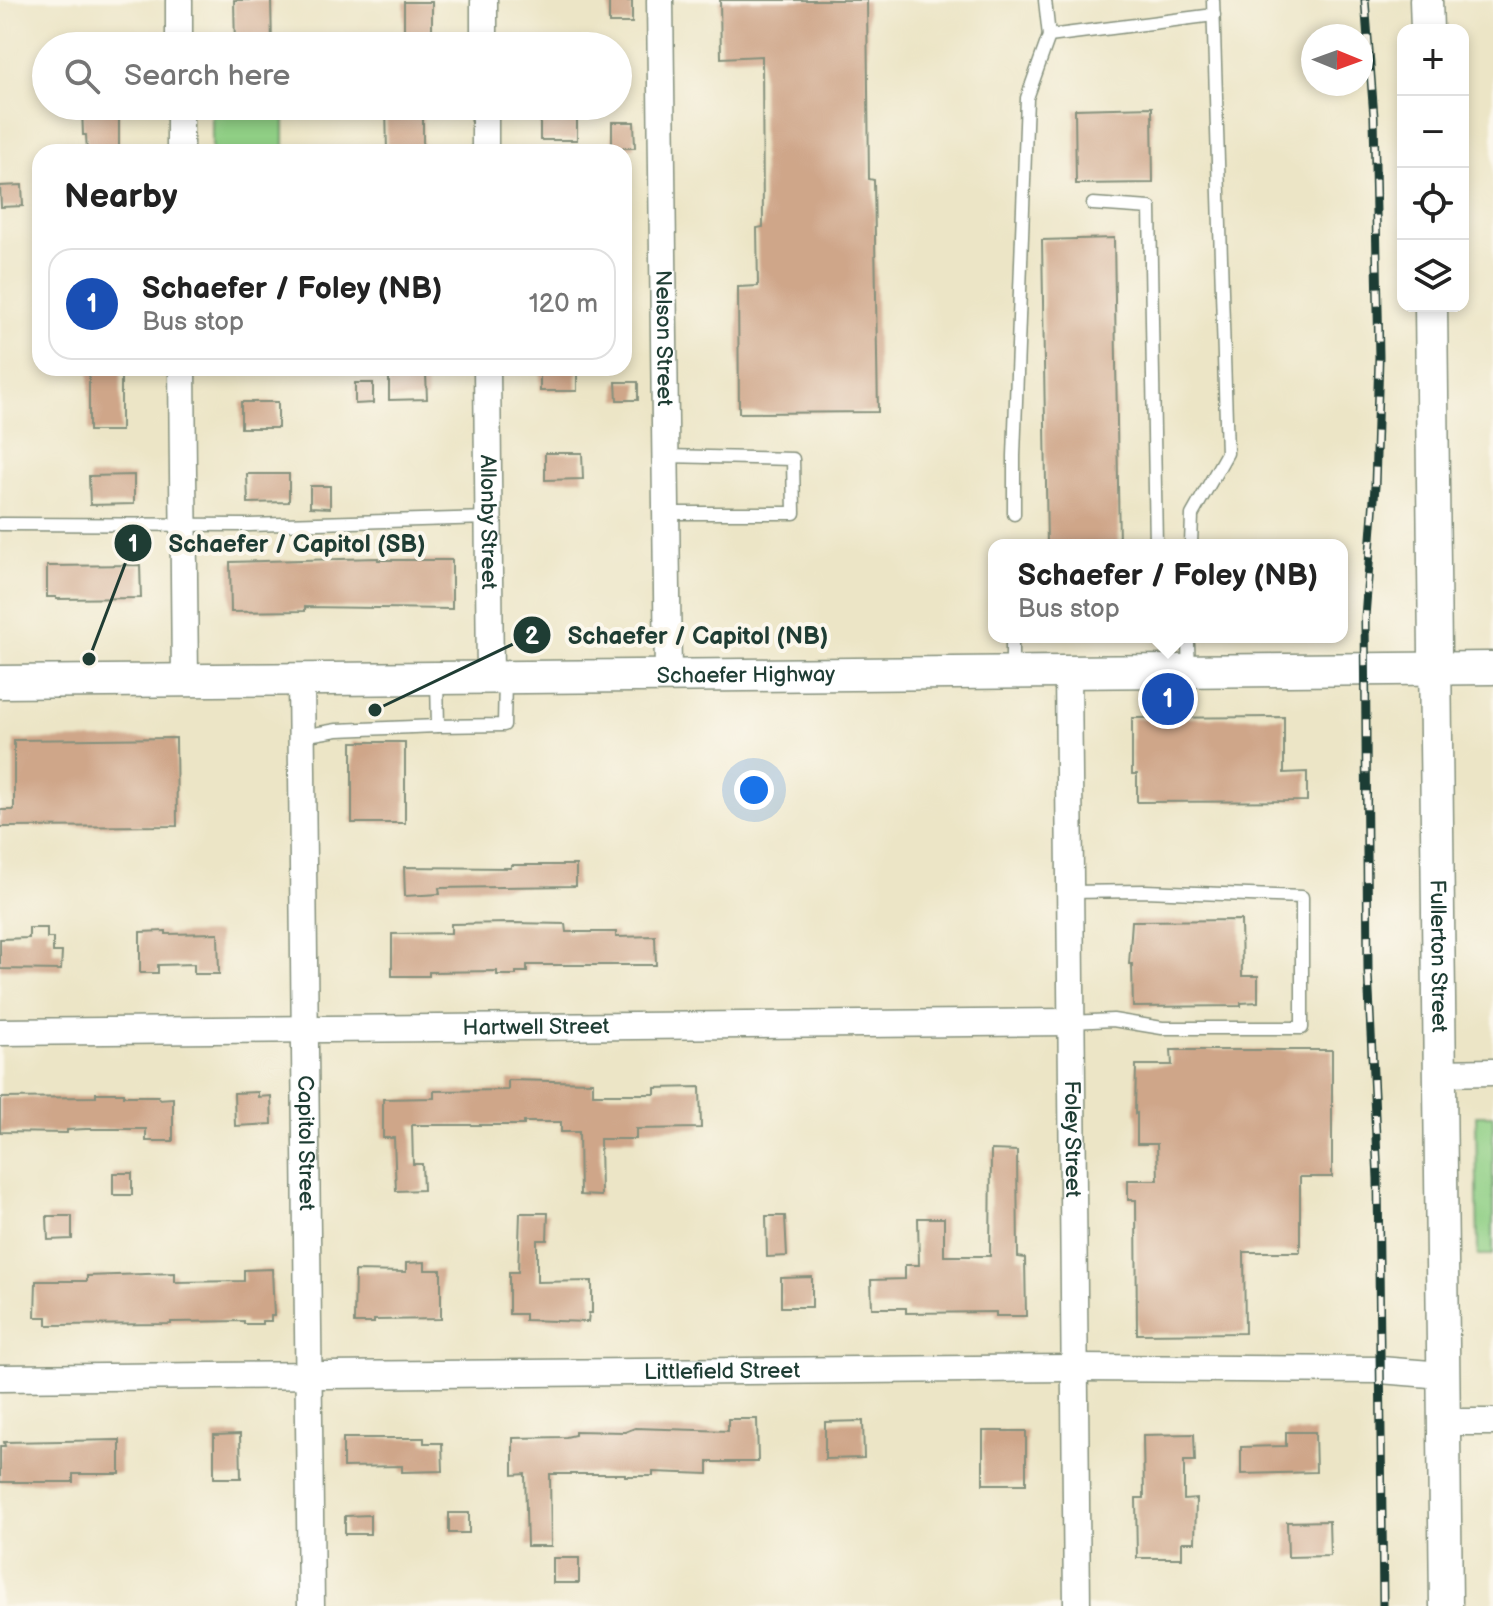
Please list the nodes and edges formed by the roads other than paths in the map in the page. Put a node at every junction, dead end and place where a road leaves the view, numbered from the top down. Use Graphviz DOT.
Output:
graph roads {
  1 [pos="179,0"];
  2 [pos="484,0"];
  3 [pos="660,0"];
  4 [pos="1045,0"];
  5 [pos="1213,0"];
  6 [pos="1426,0"];
  7 [pos="1214,15"];
  8 [pos="1427,24"];
  9 [pos="179,32"];
  10 [pos="484,32"];
  11 [pos="1049,36"];
  12 [pos="180,120"];
  13 [pos="485,120"];
  14 [pos="180,144"];
  15 [pos="485,144"];
  16 [pos="1093,204"];
  17 [pos="1431,312"];
  18 [pos="182,376"];
  19 [pos="487,376"];
  20 [pos="666,456"];
  21 [pos="666,513"];
  22 [pos="1014,514"];
  23 [pos="489,518"];
  24 [pos="0,524"];
  25 [pos="184,524"];
  26 [pos="1156,539"];
  27 [pos="1191,539"];
  28 [pos="1012,643"];
  29 [pos="1187,647"];
  30 [pos="1493,668"];
  31 [pos="1436,669"];
  32 [pos="1068,671"];
  33 [pos="1012,672"];
  34 [pos="668,675"];
  35 [pos="498,677"];
  36 [pos="437,678"];
  37 [pos="301,679"];
  38 [pos="185,680"];
  39 [pos="0,682"];
  40 [pos="438,726"];
  41 [pos="302,736"];
  42 [pos="1069,892"];
  43 [pos="1071,1022"];
  44 [pos="305,1030"];
  45 [pos="0,1032"];
  46 [pos="1493,1072"];
  47 [pos="1440,1073"];
  48 [pos="1074,1368"];
  49 [pos="308,1375"];
  50 [pos="1443,1375"];
  51 [pos="0,1378"];
  52 [pos="1444,1422"];
  53 [pos="1493,1422"];
  54 [pos="311,1606"];
  55 [pos="1077,1606"];
  56 [pos="1446,1606"];
  1 -- 9 [label="street"];
  2 -- 10 [label="street"];
  3 -- 20 [label="street, Nelson Street"];
  4 -- 11 [label="lane"];
  5 -- 7 [label="lane"];
  6 -- 8 [label="street"];
  7 -- 11 [label="lane"];
  7 -- 27 [label="lane"];
  11 -- 22 [label="lane"];
  12 -- 14 [label="street"];
  13 -- 15 [label="street"];
  16 -- 26 [label="lane"];
  17 -- 31 [label="street, Fullerton Street"];
  18 -- 25 [label="street"];
  19 -- 23 [label="street, Allonby Street"];
  20 -- 21 [label="street, Nelson Street"];
  20 -- 21 [label="lane"];
  21 -- 34 [label="street, Nelson Street"];
  23 -- 25 [label="lane"];
  23 -- 35 [label="street, Allonby Street"];
  24 -- 25 [label="lane"];
  25 -- 38 [label="street"];
  28 -- 33 [label="lane"];
  29 -- 31 [label="street, Schaefer Highway"];
  29 -- 32 [label="street, Schaefer Highway"];
  30 -- 31 [label="street, Schaefer Highway"];
  31 -- 47 [label="street, Fullerton Street"];
  32 -- 33 [label="street, Schaefer Highway"];
  32 -- 42 [label="street, Foley Street"];
  33 -- 34 [label="street, Schaefer Highway"];
  34 -- 35 [label="street, Schaefer Highway"];
  35 -- 36 [label="street, Schaefer Highway"];
  35 -- 40 [label="lane"];
  36 -- 37 [label="street, Schaefer Highway"];
  36 -- 40 [label="lane"];
  37 -- 38 [label="street, Schaefer Highway"];
  37 -- 41 [label="street, Capitol Street"];
  38 -- 39 [label="street, Schaefer Highway"];
  40 -- 41 [label="lane"];
  41 -- 44 [label="street, Capitol Street"];
  42 -- 43 [label="street, Foley Street"];
  42 -- 43 [label="lane"];
  43 -- 44 [label="street, Hartwell Street"];
  43 -- 48 [label="street, Foley Street"];
  44 -- 45 [label="street, Hartwell Street"];
  44 -- 49 [label="street, Capitol Street"];
  46 -- 47 [label="street"];
  47 -- 50 [label="street, Fullerton Street"];
  48 -- 49 [label="street, Littlefield Street"];
  48 -- 50 [label="street, Littlefield Street"];
  48 -- 55 [label="street, Foley Street"];
  49 -- 51 [label="street, Littlefield Street"];
  49 -- 54 [label="street, Capitol Street"];
  50 -- 52 [label="street, Fullerton Street"];
  52 -- 53 [label="street"];
  52 -- 56 [label="street, Fullerton Street"];
}
